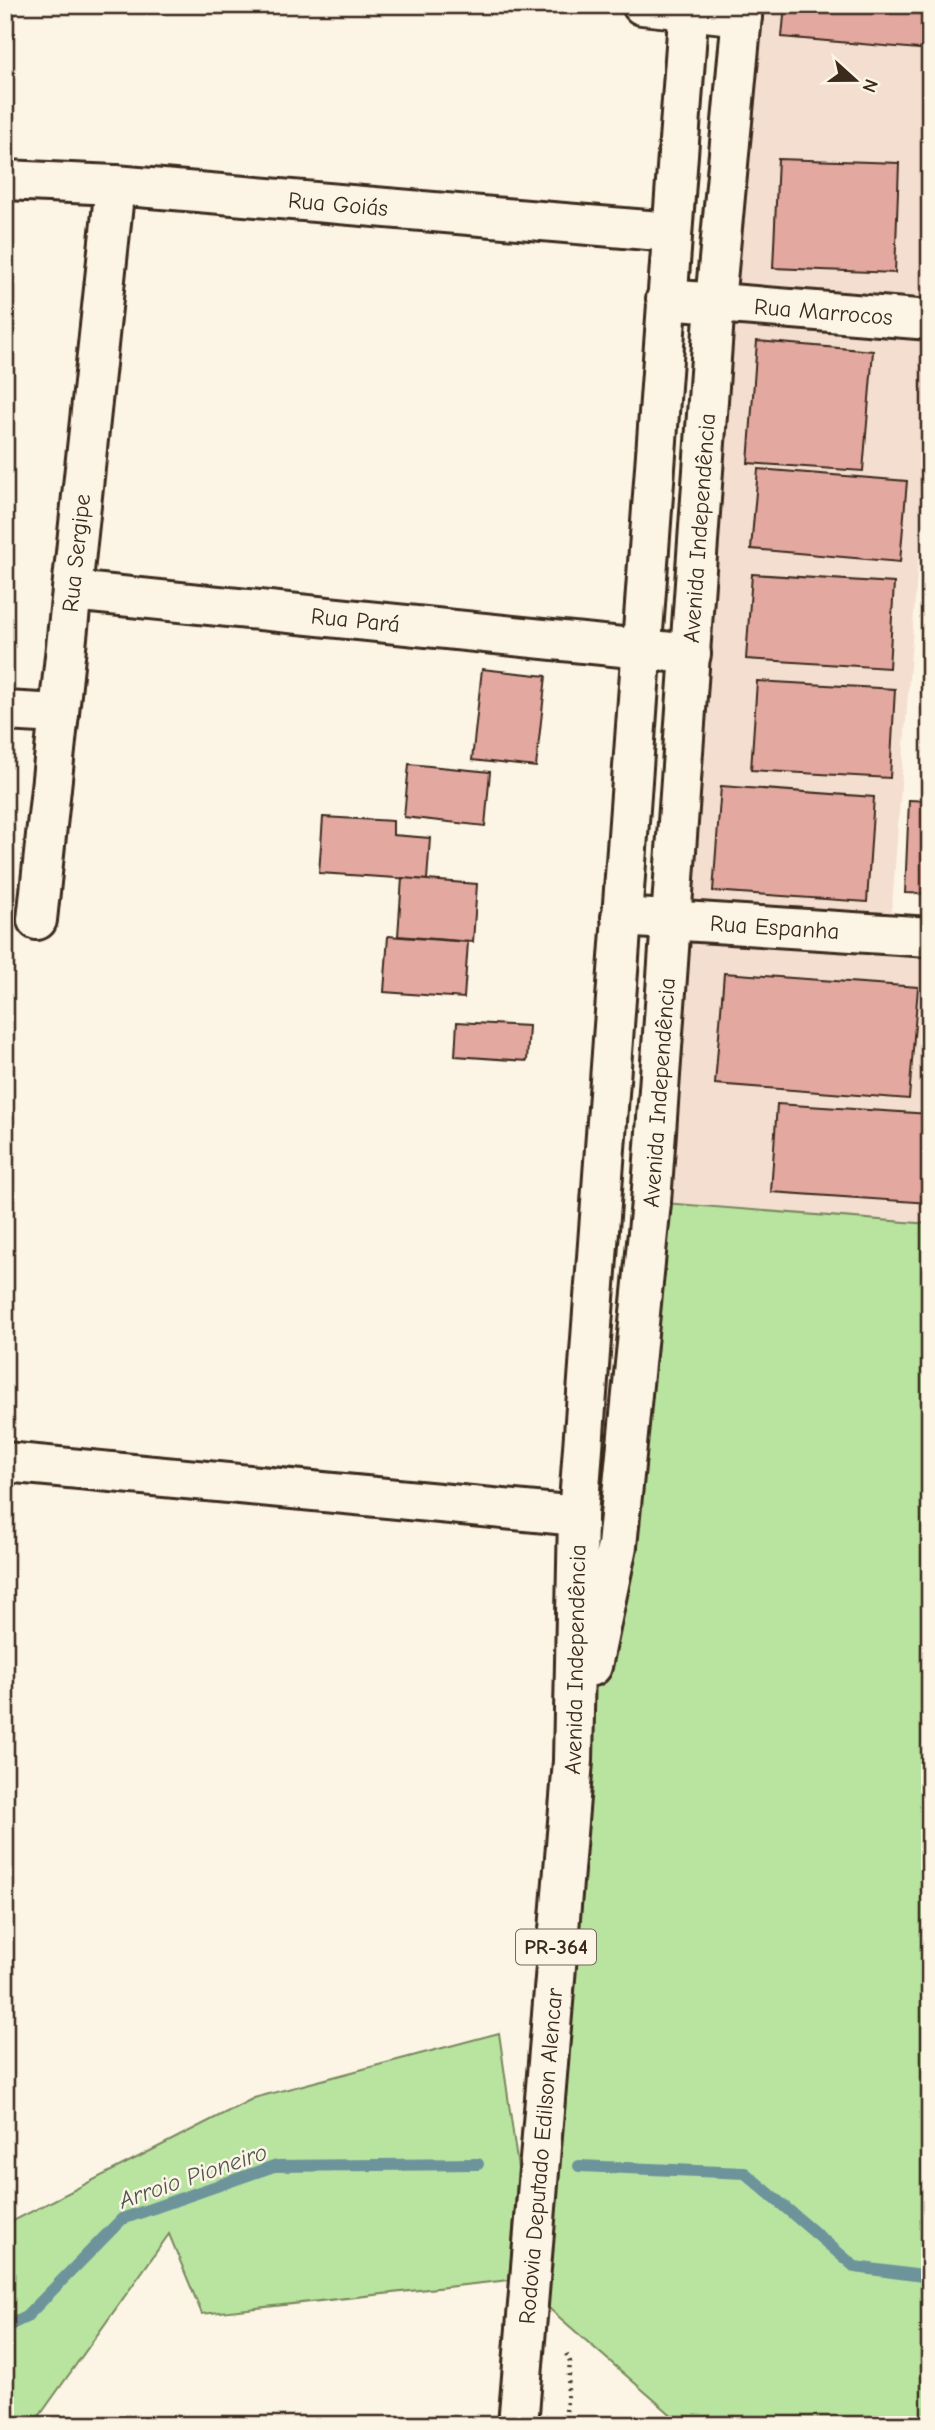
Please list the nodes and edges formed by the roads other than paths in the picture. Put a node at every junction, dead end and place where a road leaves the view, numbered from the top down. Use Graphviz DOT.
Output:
graph roads {
  1 [pos="642,5"];
  2 [pos="688,8"];
  3 [pos="743,11"];
  4 [pos="5,180"];
  5 [pos="115,185"];
  6 [pos="671,232"];
  7 [pos="666,299"];
  8 [pos="715,302"];
  9 [pos="930,320"];
  10 [pos="72,591"];
  11 [pos="641,650"];
  12 [pos="691,653"];
  13 [pos="5,711"];
  14 [pos="59,714"];
  15 [pos="621,917"];
  16 [pos="671,918"];
  17 [pos="37,920"];
  18 [pos="930,937"];
  19 [pos="613,1031"];
  20 [pos="663,1045"];
  21 [pos="5,1462"];
  22 [pos="578,1516"];
  23 [pos="573,1761"];
  24 [pos="518,2425"];
  1 -- 2 [label="main road"];
  2 -- 3 [label="main road"];
  2 -- 6 [label="main road, Avenida Independência"];
  3 -- 8 [label="main road, Avenida Independência"];
  4 -- 5 [label="main road, Rua Goiás"];
  5 -- 6 [label="main road, Rua Goiás"];
  5 -- 10 [label="main road, Rua Sergipe"];
  6 -- 7 [label="main road, Avenida Independência"];
  7 -- 8 [label="main road, Rua Marrocos"];
  7 -- 11 [label="main road, Avenida Independência"];
  8 -- 9 [label="main road, Rua Marrocos"];
  8 -- 12 [label="main road, Avenida Independência"];
  10 -- 11 [label="main road, Rua Pará"];
  10 -- 14 [label="main road, Rua Sergipe"];
  11 -- 12 [label="main road, Rua Pará"];
  11 -- 15 [label="main road, Avenida Independência"];
  12 -- 16 [label="main road, Avenida Independência"];
  13 -- 14 [label="main road"];
  14 -- 17 [label="main road, Rua Sergipe"];
  15 -- 16 [label="main road, Rua Espanha"];
  15 -- 19 [label="main road, Avenida Independência"];
  16 -- 18 [label="main road, Rua Espanha"];
  16 -- 20 [label="main road, Avenida Independência"];
  19 -- 20 [label="main road"];
  19 -- 22 [label="main road, Avenida Independência"];
  20 -- 23 [label="main road, Avenida Independência"];
  21 -- 22 [label="main road"];
  22 -- 23 [label="main road, Avenida Independência"];
  23 -- 24 [label="main road, Rodovia Deputado Edilson Alencar / PR-364"];
}
